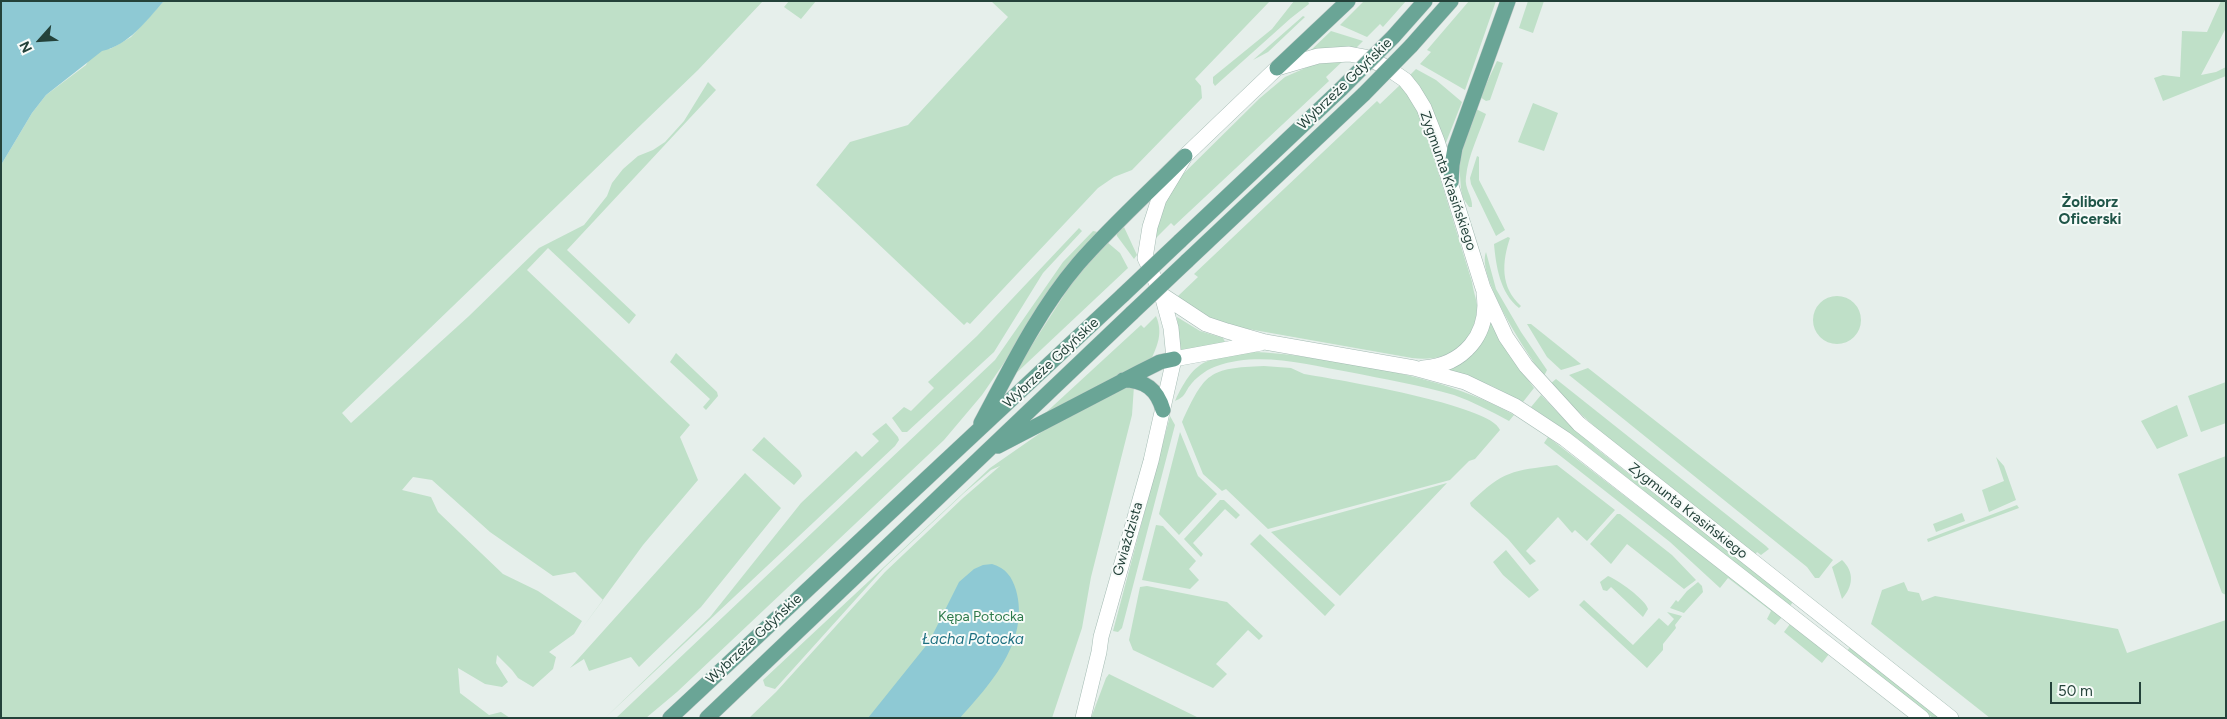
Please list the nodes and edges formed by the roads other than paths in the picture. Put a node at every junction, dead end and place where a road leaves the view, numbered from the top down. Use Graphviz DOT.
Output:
graph roads {
  1 [pos="1348,1"];
  2 [pos="1425,1"];
  3 [pos="1451,1"];
  4 [pos="1508,1"];
  5 [pos="1277,68"];
  6 [pos="1185,156"];
  7 [pos="1451,182"];
  8 [pos="1483,288"];
  9 [pos="1162,295"];
  10 [pos="1265,342"];
  11 [pos="1174,359"];
  12 [pos="1414,368"];
  13 [pos="1123,380"];
  14 [pos="1163,410"];
  15 [pos="974,435"];
  16 [pos="981,455"];
  17 [pos="1832,625"];
  18 [pos="1824,640"];
  19 [pos="670,718"];
  20 [pos="707,718"];
  21 [pos="1083,718"];
  22 [pos="1922,718"];
  23 [pos="1951,718"];
  1 -- 5 [label="main road"];
  2 -- 15 [label="main road, Wybrzeże Gdyńskie, bridge"];
  3 -- 16 [label="main road, Wybrzeże Gdyńskie, bridge"];
  4 -- 7 [label="main road"];
  5 -- 6 [label="main road, Zygmunta Krasińskiego"];
  5 -- 7 [label="main road, Zygmunta Krasińskiego"];
  6 -- 9 [label="main road, Zygmunta Krasińskiego"];
  6 -- 15 [label="main road"];
  7 -- 8 [label="main road, Zygmunta Krasińskiego"];
  8 -- 12 [label="main road"];
  8 -- 17 [label="main road, Zygmunta Krasińskiego"];
  9 -- 10 [label="main road, Zygmunta Krasińskiego"];
  9 -- 11 [label="main road, Gwiaździsta"];
  10 -- 11 [label="main road"];
  10 -- 12 [label="main road, Zygmunta Krasińskiego"];
  11 -- 13 [label="main road"];
  11 -- 14 [label="main road, Gwiaździsta"];
  12 -- 18 [label="main road, Zygmunta Krasińskiego"];
  13 -- 14 [label="main road"];
  13 -- 16 [label="main road"];
  14 -- 21 [label="main road, Gwiaździsta"];
  15 -- 19 [label="main road, Wybrzeże Gdyńskie"];
  16 -- 20 [label="main road, Wybrzeże Gdyńskie"];
  17 -- 18 [label="main road"];
  17 -- 23 [label="main road, Zygmunta Krasińskiego"];
  18 -- 22 [label="main road, Zygmunta Krasińskiego"];
}
